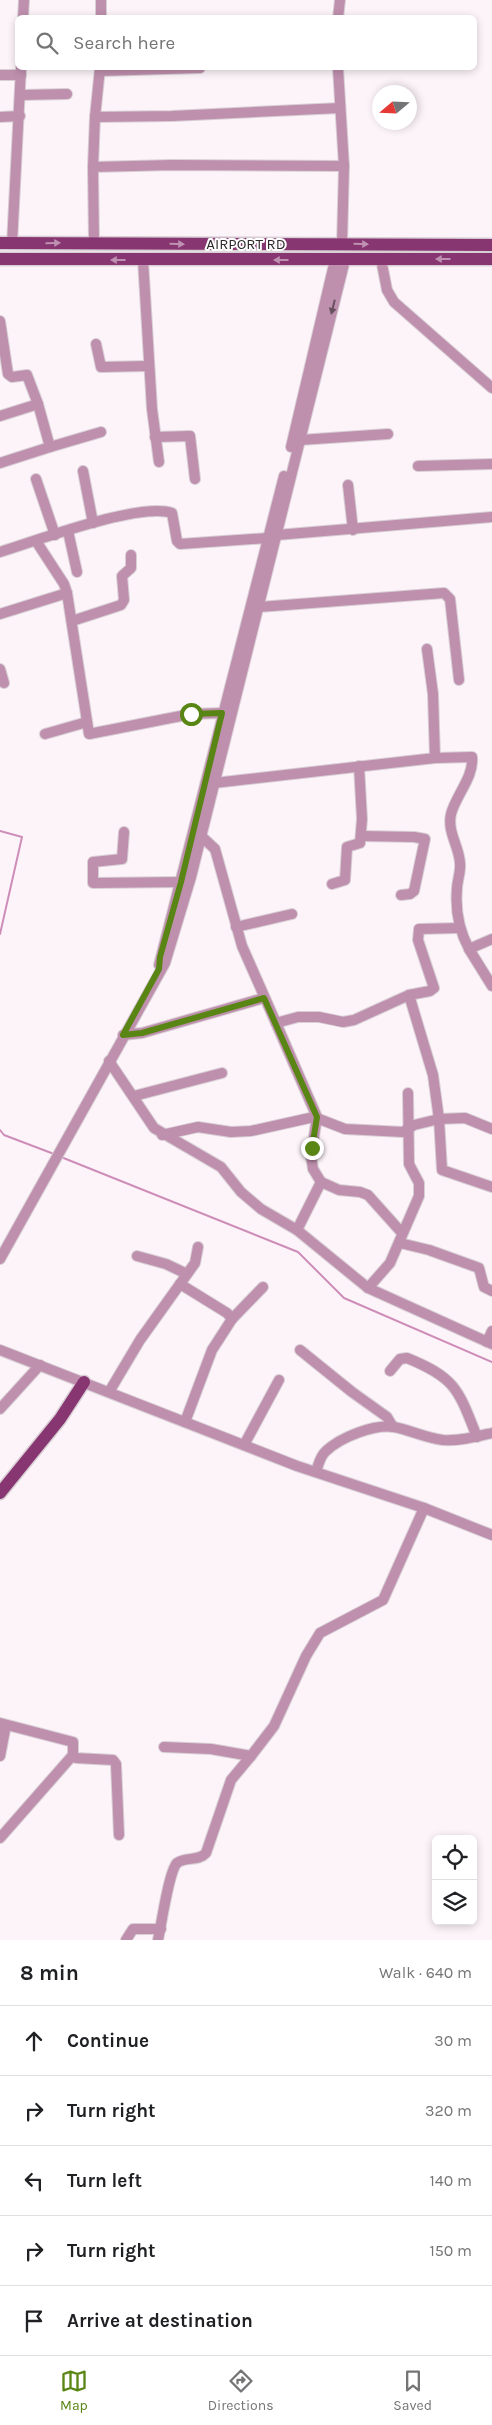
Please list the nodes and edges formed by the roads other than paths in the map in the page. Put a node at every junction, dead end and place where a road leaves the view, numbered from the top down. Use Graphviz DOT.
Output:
graph roads {
  1 [pos="24,0"];
  2 [pos="101,0"];
  3 [pos="340,0"];
  4 [pos="23,15"];
  5 [pos="101,15"];
  6 [pos="338,15"];
  7 [pos="100,70"];
  8 [pos="338,70"];
  9 [pos="21,71"];
  10 [pos="0,75"];
  11 [pos="67,94"];
  12 [pos="21,96"];
  13 [pos="340,108"];
  14 [pos="20,116"];
  15 [pos="0,117"];
  16 [pos="95,117"];
  17 [pos="344,166"];
  18 [pos="93,167"];
  19 [pos="94,243"];
  20 [pos="6,244"];
  21 [pos="342,244"];
  22 [pos="492,245"];
  23 [pos="0,259"];
  24 [pos="492,259"];
  25 [pos="143,260"];
  26 [pos="340,260"];
  27 [pos="381,260"];
  28 [pos="0,322"];
  29 [pos="96,344"];
  30 [pos="149,366"];
  31 [pos="492,388"];
  32 [pos="38,404"];
  33 [pos="0,416"];
  34 [pos="100,432"];
  35 [pos="388,434"];
  36 [pos="155,437"];
  37 [pos="300,440"];
  38 [pos="50,447"];
  39 [pos="159,462"];
  40 [pos="0,463"];
  41 [pos="492,464"];
  42 [pos="418,466"];
  43 [pos="83,471"];
  44 [pos="36,479"];
  45 [pos="195,479"];
  46 [pos="348,485"];
  47 [pos="492,517"];
  48 [pos="93,523"];
  49 [pos="352,530"];
  50 [pos="68,531"];
  51 [pos="55,535"];
  52 [pos="273,536"];
  53 [pos="36,541"];
  54 [pos="0,552"];
  55 [pos="131,555"];
  56 [pos="77,572"];
  57 [pos="67,593"];
  58 [pos="259,607"];
  59 [pos="0,614"];
  60 [pos="72,620"];
  61 [pos="428,649"];
  62 [pos="0,669"];
  63 [pos="460,680"];
  64 [pos="4,683"];
  65 [pos="222,713"];
  66 [pos="87,722"];
  67 [pos="45,734"];
  68 [pos="436,758"];
  69 [pos="359,766"];
  70 [pos="214,783"];
  71 [pos="124,832"];
  72 [pos="361,836"];
  73 [pos="206,840"];
  74 [pos="181,882"];
  75 [pos="332,884"];
  76 [pos="401,895"];
  77 [pos="292,914"];
  78 [pos="236,928"];
  79 [pos="460,928"];
  80 [pos="492,938"];
  81 [pos="469,949"];
  82 [pos="159,969"];
  83 [pos="492,986"];
  84 [pos="409,995"];
  85 [pos="264,998"];
  86 [pos="276,1023"];
  87 [pos="123,1035"];
  88 [pos="109,1060"];
  89 [pos="222,1073"];
  90 [pos="408,1093"];
  91 [pos="134,1096"];
  92 [pos="317,1117"];
  93 [pos="439,1119"];
  94 [pos="492,1129"];
  95 [pos="408,1130"];
  96 [pos="162,1135"];
  97 [pos="320,1182"];
  98 [pos="492,1187"];
  99 [pos="297,1230"];
  100 [pos="401,1238"];
  101 [pos="198,1247"];
  102 [pos="137,1256"];
  103 [pos="0,1259"];
  104 [pos="187,1274"];
  105 [pos="180,1284"];
  106 [pos="263,1287"];
  107 [pos="368,1288"];
  108 [pos="492,1291"];
  109 [pos="232,1319"];
  110 [pos="492,1331"];
  111 [pos="490,1343"];
  112 [pos="0,1350"];
  113 [pos="300,1350"];
  114 [pos="40,1365"];
  115 [pos="390,1371"];
  116 [pos="279,1380"];
  117 [pos="84,1382"];
  118 [pos="109,1392"];
  119 [pos="0,1409"];
  120 [pos="185,1422"];
  121 [pos="393,1427"];
  122 [pos="492,1433"];
  123 [pos="478,1437"];
  124 [pos="244,1445"];
  125 [pos="316,1471"];
  126 [pos="0,1493"];
  127 [pos="424,1508"];
  128 [pos="492,1534"];
  129 [pos="3,1724"];
  130 [pos="164,1747"];
  131 [pos="73,1755"];
  132 [pos="0,1756"];
  133 [pos="251,1756"];
  134 [pos="119,1835"];
  135 [pos="0,1838"];
  136 [pos="161,1929"];
  137 [pos="126,1940"];
  138 [pos="158,1940"];
  1 -- 4 [label="street"];
  2 -- 5 [label="street"];
  3 -- 6 [label="street"];
  7 -- 16 [label="street"];
  8 -- 13 [label="street"];
  9 -- 10 [label="street"];
  9 -- 12 [label="street"];
  11 -- 12 [label="street"];
  12 -- 14 [label="street"];
  13 -- 16 [label="street"];
  13 -- 17 [label="street"];
  14 -- 15 [label="street"];
  14 -- 20 [label="street"];
  16 -- 18 [label="street"];
  17 -- 18 [label="street"];
  17 -- 21 [label="street"];
  18 -- 19 [label="street"];
  20 -- 19 [label="main road, one-way"];
  19 -- 21 [label="main road, one-way"];
  21 -- 22 [label="main road, one-way"];
  25 -- 23 [label="main road, AIRPORT RD, one-way"];
  24 -- 27 [label="main road, AIRPORT RD, one-way"];
  26 -- 25 [label="main road, AIRPORT RD, one-way"];
  25 -- 30 [label="street"];
  26 -- 27 [label="main road, AIRPORT RD"];
  26 -- 37 [label="street, one-way"];
  26 -- 52 [label="street"];
  27 -- 31 [label="street"];
  28 -- 32 [label="street"];
  29 -- 30 [label="street"];
  30 -- 36 [label="street"];
  32 -- 33 [label="street"];
  32 -- 38 [label="street"];
  34 -- 38 [label="street"];
  35 -- 37 [label="street"];
  36 -- 39 [label="street"];
  36 -- 45 [label="street"];
  37 -- 52 [label="street"];
  38 -- 40 [label="street"];
  41 -- 42 [label="street"];
  43 -- 48 [label="street"];
  44 -- 51 [label="street"];
  46 -- 49 [label="street"];
  47 -- 49 [label="street"];
  48 -- 50 [label="street"];
  48 -- 52 [label="street"];
  49 -- 52 [label="street"];
  50 -- 51 [label="street"];
  50 -- 56 [label="street"];
  51 -- 53 [label="street"];
  52 -- 58 [label="street"];
  52 -- 65 [label="street"];
  53 -- 54 [label="street"];
  53 -- 57 [label="street"];
  55 -- 60 [label="street"];
  57 -- 59 [label="street"];
  57 -- 60 [label="street"];
  58 -- 63 [label="street"];
  58 -- 70 [label="street"];
  60 -- 66 [label="street"];
  61 -- 68 [label="street"];
  62 -- 64 [label="street"];
  65 -- 66 [label="street"];
  65 -- 74 [label="street"];
  66 -- 67 [label="street"];
  68 -- 69 [label="street"];
  68 -- 79 [label="street"];
  69 -- 70 [label="street"];
  69 -- 72 [label="street"];
  70 -- 73 [label="street"];
  71 -- 74 [label="street"];
  72 -- 75 [label="street"];
  72 -- 76 [label="street"];
  73 -- 78 [label="street"];
  73 -- 82 [label="street"];
  74 -- 82 [label="street"];
  77 -- 78 [label="street"];
  78 -- 85 [label="street"];
  79 -- 81 [label="street"];
  79 -- 84 [label="street"];
  80 -- 81 [label="street"];
  81 -- 83 [label="street"];
  82 -- 87 [label="street"];
  84 -- 86 [label="street"];
  84 -- 93 [label="street"];
  85 -- 86 [label="street"];
  85 -- 87 [label="street"];
  86 -- 92 [label="street"];
  87 -- 88 [label="street"];
  88 -- 91 [label="street"];
  88 -- 103 [label="street"];
  89 -- 91 [label="street"];
  90 -- 95 [label="street"];
  91 -- 96 [label="street"];
  92 -- 95 [label="street"];
  92 -- 96 [label="street"];
  92 -- 97 [label="street"];
  93 -- 94 [label="street"];
  93 -- 95 [label="street"];
  93 -- 98 [label="street"];
  95 -- 100 [label="street"];
  96 -- 99 [label="street"];
  97 -- 99 [label="street"];
  97 -- 100 [label="street"];
  99 -- 107 [label="street"];
  100 -- 107 [label="street"];
  100 -- 108 [label="street"];
  101 -- 104 [label="street"];
  102 -- 104 [label="street"];
  104 -- 105 [label="street"];
  105 -- 109 [label="street"];
  105 -- 118 [label="street"];
  106 -- 109 [label="street"];
  107 -- 111 [label="street"];
  109 -- 120 [label="street"];
  110 -- 111 [label="street"];
  112 -- 114 [label="street"];
  113 -- 121 [label="street"];
  114 -- 117 [label="street"];
  114 -- 119 [label="street"];
  115 -- 123 [label="street"];
  116 -- 124 [label="street"];
  117 -- 118 [label="street"];
  117 -- 126 [label="main road"];
  118 -- 120 [label="street"];
  120 -- 124 [label="street"];
  121 -- 123 [label="street"];
  121 -- 125 [label="street"];
  122 -- 123 [label="street"];
  124 -- 125 [label="street"];
  125 -- 127 [label="street"];
  127 -- 128 [label="street"];
  127 -- 133 [label="street"];
  129 -- 131 [label="street"];
  129 -- 132 [label="street"];
  130 -- 133 [label="street"];
  131 -- 134 [label="street"];
  131 -- 135 [label="street"];
  133 -- 136 [label="street"];
  136 -- 137 [label="street"];
  136 -- 138 [label="street"];
}
